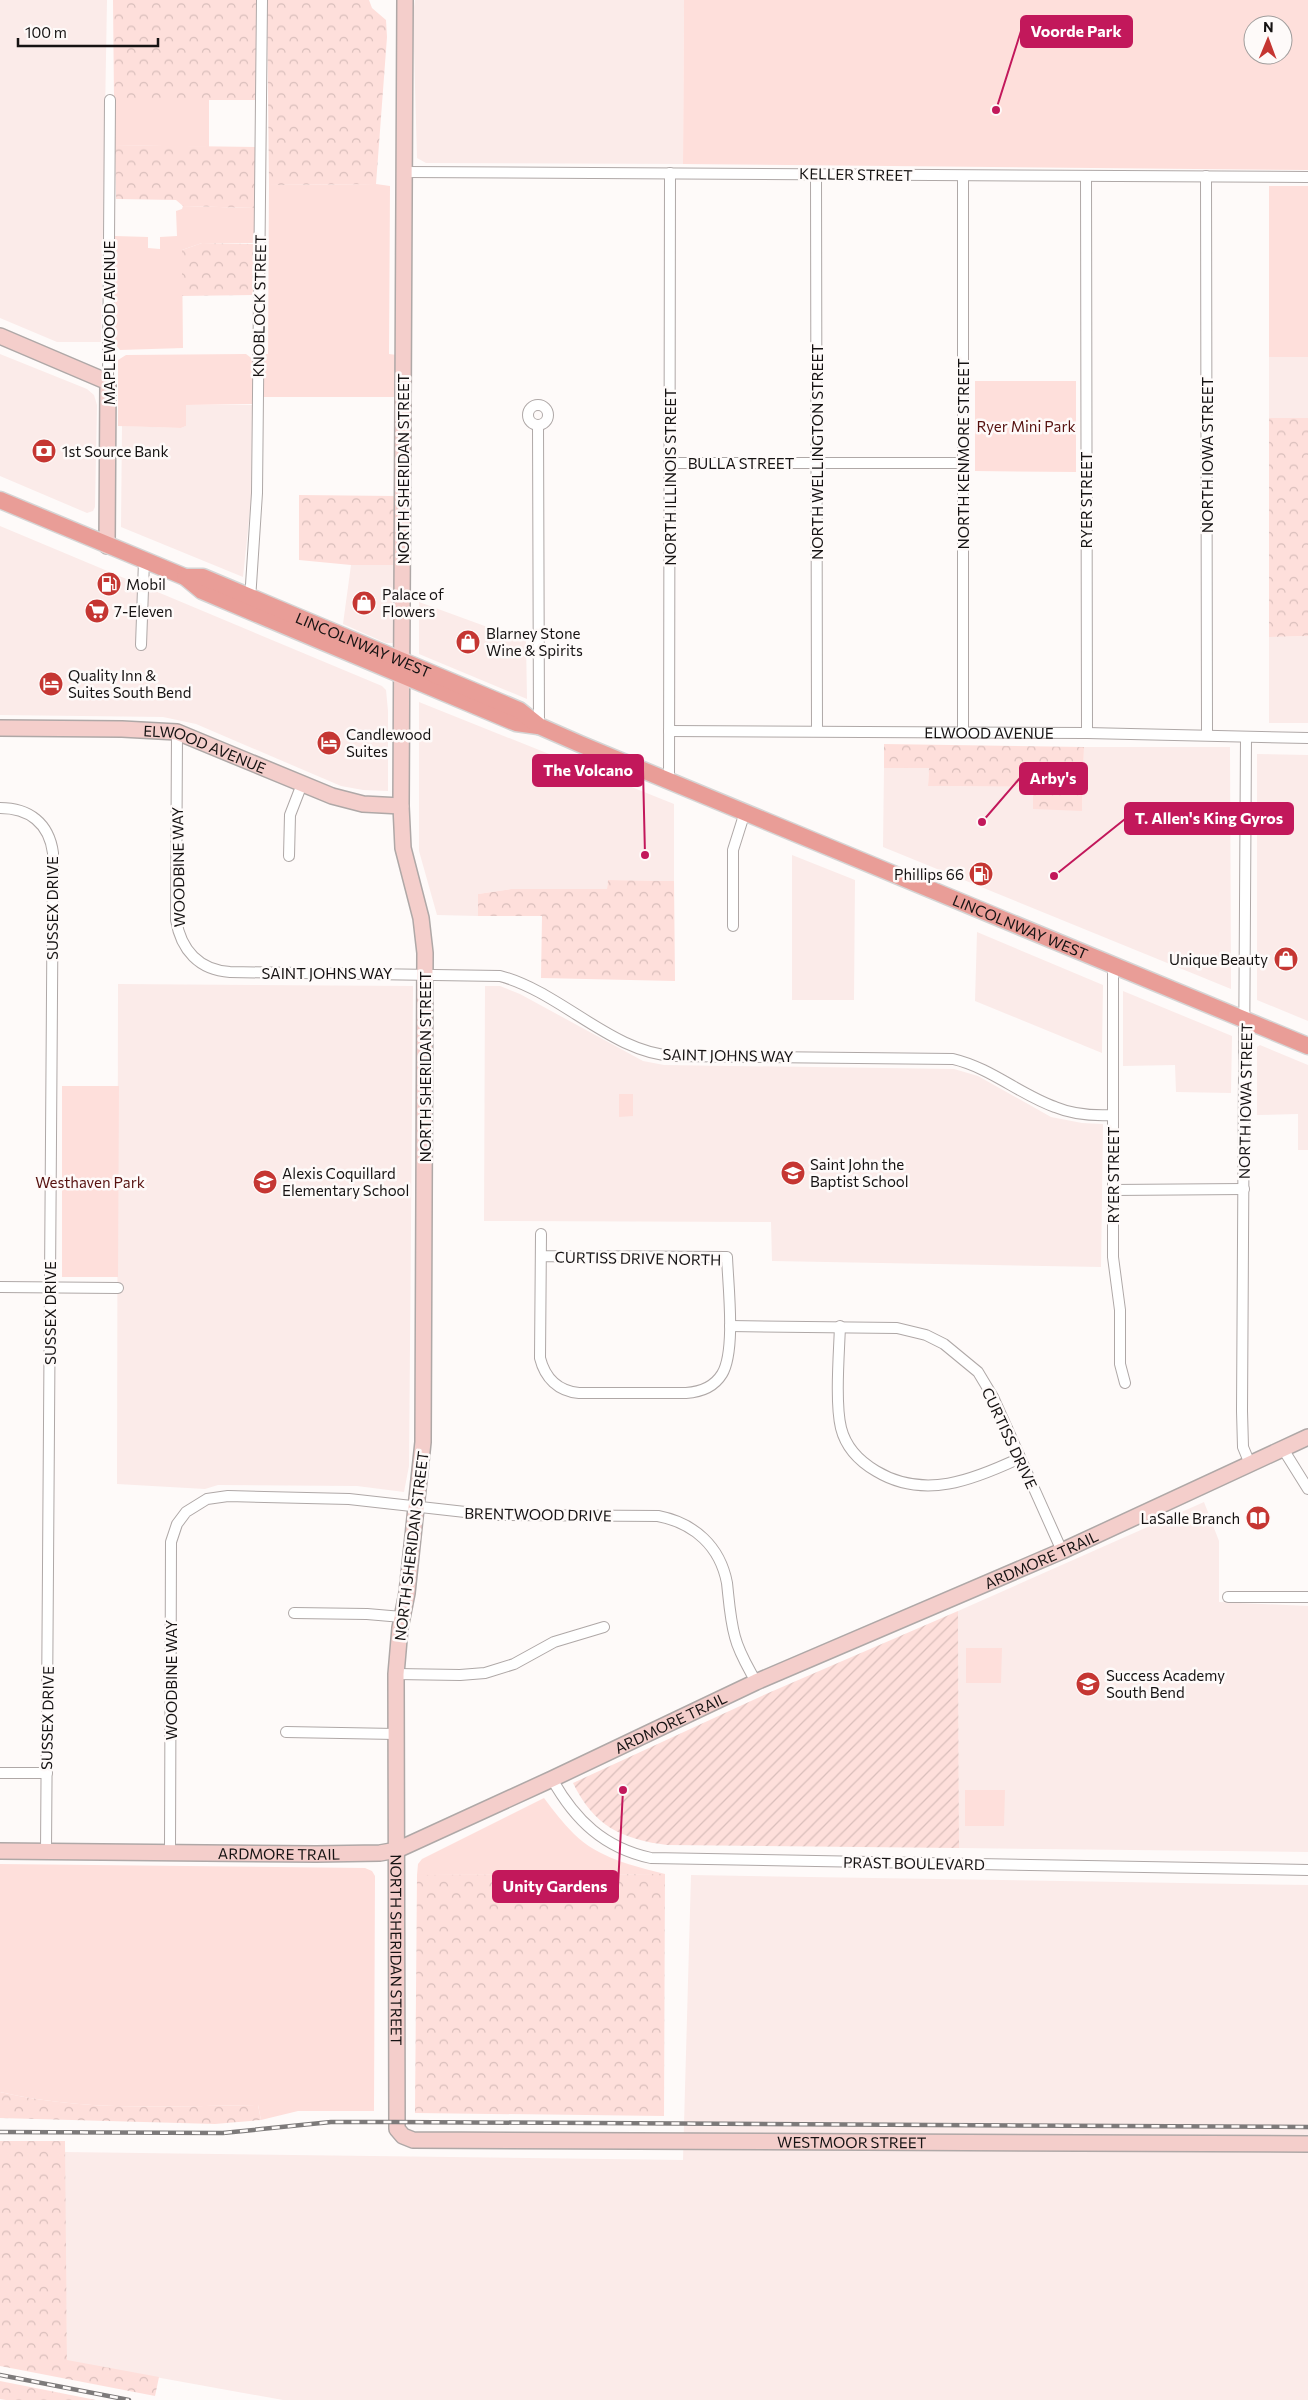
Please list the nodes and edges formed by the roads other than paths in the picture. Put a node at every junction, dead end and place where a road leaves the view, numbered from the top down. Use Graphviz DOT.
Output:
graph roads {
  1 [pos="262,0"];
  2 [pos="405,0"];
  3 [pos="110,100"];
  4 [pos="405,172"];
  5 [pos="670,173"];
  6 [pos="816,174"];
  7 [pos="963,176"];
  8 [pos="1086,176"];
  9 [pos="1206,176"];
  10 [pos="1308,177"];
  11 [pos="0,336"];
  12 [pos="108,382"];
  13 [pos="538,425"];
  14 [pos="817,462"];
  15 [pos="963,462"];
  16 [pos="670,463"];
  17 [pos="0,500"];
  18 [pos="107,546"];
  19 [pos="144,561"];
  20 [pos="250,604"];
  21 [pos="140,645"];
  22 [pos="403,668"];
  23 [pos="539,726"];
  24 [pos="0,728"];
  25 [pos="669,731"];
  26 [pos="817,731"];
  27 [pos="177,732"];
  28 [pos="963,732"];
  29 [pos="1087,733"];
  30 [pos="1207,735"];
  31 [pos="1246,737"];
  32 [pos="1308,738"];
  33 [pos="669,781"];
  34 [pos="302,784"];
  35 [pos="401,806"];
  36 [pos="0,808"];
  37 [pos="745,812"];
  38 [pos="289,856"];
  39 [pos="733,926"];
  40 [pos="1113,965"];
  41 [pos="230,972"];
  42 [pos="426,974"];
  43 [pos="1246,1020"];
  44 [pos="1308,1046"];
  45 [pos="1113,1115"];
  46 [pos="1244,1189"];
  47 [pos="1112,1190"];
  48 [pos="541,1234"];
  49 [pos="542,1256"];
  50 [pos="0,1287"];
  51 [pos="50,1288"];
  52 [pos="118,1288"];
  53 [pos="730,1326"];
  54 [pos="840,1326"];
  55 [pos="1125,1383"];
  56 [pos="1308,1437"];
  57 [pos="1283,1449"];
  58 [pos="1020,1458"];
  59 [pos="1250,1464"];
  60 [pos="1308,1488"];
  61 [pos="418,1506"];
  62 [pos="186,1512"];
  63 [pos="1062,1551"];
  64 [pos="1228,1597"];
  65 [pos="1308,1597"];
  66 [pos="294,1613"];
  67 [pos="402,1617"];
  68 [pos="604,1627"];
  69 [pos="396,1674"];
  70 [pos="756,1682"];
  71 [pos="286,1732"];
  72 [pos="396,1734"];
  73 [pos="0,1773"];
  74 [pos="47,1773"];
  75 [pos="552,1780"];
  76 [pos="397,1850"];
  77 [pos="0,1851"];
  78 [pos="46,1852"];
  79 [pos="170,1852"];
  80 [pos="1308,1870"];
  81 [pos="399,2133"];
  82 [pos="1308,2144"];
  1 -- 20 [label="street, KNOBLOCK STREET"];
  2 -- 4 [label="street, NORTH SHERIDAN STREET"];
  3 -- 12 [label="street, MAPLEWOOD AVENUE"];
  4 -- 5 [label="street, KELLER STREET"];
  4 -- 22 [label="street, NORTH SHERIDAN STREET"];
  5 -- 6 [label="street, KELLER STREET"];
  5 -- 16 [label="street, NORTH ILLINOIS STREET"];
  6 -- 7 [label="street, KELLER STREET"];
  6 -- 14 [label="street, NORTH WELLINGTON STREET"];
  7 -- 8 [label="street, KELLER STREET"];
  7 -- 15 [label="street, NORTH KENMORE STREET"];
  8 -- 9 [label="street, KELLER STREET"];
  8 -- 29 [label="street, RYER STREET"];
  9 -- 10 [label="street, KELLER STREET"];
  9 -- 30 [label="street, NORTH IOWA STREET"];
  11 -- 12 [label="street"];
  12 -- 18 [label="street, MAPLEWOOD AVENUE"];
  13 -- 23 [label="street"];
  14 -- 15 [label="street, BULLA STREET"];
  14 -- 16 [label="street, BULLA STREET"];
  14 -- 26 [label="street, NORTH WELLINGTON STREET"];
  15 -- 28 [label="street, NORTH KENMORE STREET"];
  16 -- 25 [label="street, NORTH ILLINOIS STREET"];
  17 -- 18 [label="main road, LINCOLNWAY WEST"];
  18 -- 19 [label="main road, LINCOLNWAY WEST"];
  19 -- 20 [label="main road, LINCOLNWAY WEST"];
  19 -- 21 [label="street"];
  20 -- 22 [label="main road, LINCOLNWAY WEST"];
  22 -- 23 [label="main road, LINCOLNWAY WEST"];
  22 -- 35 [label="street, NORTH SHERIDAN STREET"];
  23 -- 33 [label="main road, LINCOLNWAY WEST"];
  24 -- 27 [label="street, ELWOOD AVENUE"];
  25 -- 26 [label="street, ELWOOD AVENUE"];
  25 -- 33 [label="street, NORTH ILLINOIS STREET"];
  26 -- 28 [label="street, ELWOOD AVENUE"];
  27 -- 34 [label="street, ELWOOD AVENUE"];
  27 -- 41 [label="street, WOODBINE WAY"];
  28 -- 29 [label="street, ELWOOD AVENUE"];
  29 -- 30 [label="street, ELWOOD AVENUE"];
  30 -- 31 [label="street, ELWOOD AVENUE"];
  31 -- 32 [label="street, ELWOOD AVENUE"];
  31 -- 43 [label="street, NORTH IOWA STREET"];
  33 -- 37 [label="main road, LINCOLNWAY WEST"];
  34 -- 35 [label="street, ELWOOD AVENUE"];
  34 -- 38 [label="street"];
  35 -- 42 [label="street, NORTH SHERIDAN STREET"];
  36 -- 51 [label="street, SUSSEX DRIVE"];
  37 -- 39 [label="street"];
  37 -- 40 [label="main road, LINCOLNWAY WEST"];
  40 -- 43 [label="main road, LINCOLNWAY WEST"];
  40 -- 45 [label="street, RYER STREET"];
  41 -- 42 [label="street, SAINT JOHNS WAY"];
  42 -- 45 [label="street, SAINT JOHNS WAY"];
  42 -- 61 [label="street, NORTH SHERIDAN STREET"];
  43 -- 44 [label="main road, LINCOLNWAY WEST"];
  43 -- 46 [label="street, NORTH IOWA STREET"];
  45 -- 47 [label="street, RYER STREET"];
  46 -- 47 [label="street"];
  46 -- 59 [label="street, NORTH IOWA STREET"];
  47 -- 55 [label="street, RYER STREET"];
  48 -- 49 [label="street"];
  49 -- 53 [label="street, CURTISS DRIVE NORTH"];
  49 -- 53 [label="street"];
  50 -- 51 [label="street"];
  51 -- 52 [label="street"];
  51 -- 74 [label="street, SUSSEX DRIVE"];
  53 -- 54 [label="street, CURTISS DRIVE"];
  54 -- 58 [label="street, CURTISS DRIVE"];
  54 -- 58 [label="street"];
  56 -- 57 [label="street, ARDMORE TRAIL"];
  57 -- 59 [label="street, ARDMORE TRAIL"];
  57 -- 60 [label="street"];
  58 -- 63 [label="street, CURTISS DRIVE"];
  59 -- 63 [label="street, ARDMORE TRAIL"];
  61 -- 62 [label="street, BRENTWOOD DRIVE"];
  61 -- 67 [label="street, NORTH SHERIDAN STREET"];
  61 -- 70 [label="street, BRENTWOOD DRIVE"];
  62 -- 79 [label="street, WOODBINE WAY"];
  63 -- 70 [label="street, ARDMORE TRAIL"];
  64 -- 65 [label="street"];
  66 -- 67 [label="street"];
  67 -- 69 [label="street, NORTH SHERIDAN STREET"];
  68 -- 69 [label="street"];
  69 -- 72 [label="street, NORTH SHERIDAN STREET"];
  70 -- 75 [label="street, ARDMORE TRAIL"];
  71 -- 72 [label="street"];
  72 -- 76 [label="street, NORTH SHERIDAN STREET"];
  73 -- 74 [label="street"];
  74 -- 78 [label="street, SUSSEX DRIVE"];
  75 -- 76 [label="street, ARDMORE TRAIL"];
  75 -- 80 [label="street, PRAST BOULEVARD"];
  76 -- 79 [label="street, ARDMORE TRAIL"];
  76 -- 81 [label="street, NORTH SHERIDAN STREET"];
  77 -- 78 [label="street, ARDMORE TRAIL"];
  78 -- 79 [label="street, ARDMORE TRAIL"];
  81 -- 82 [label="street, WESTMOOR STREET"];
}
